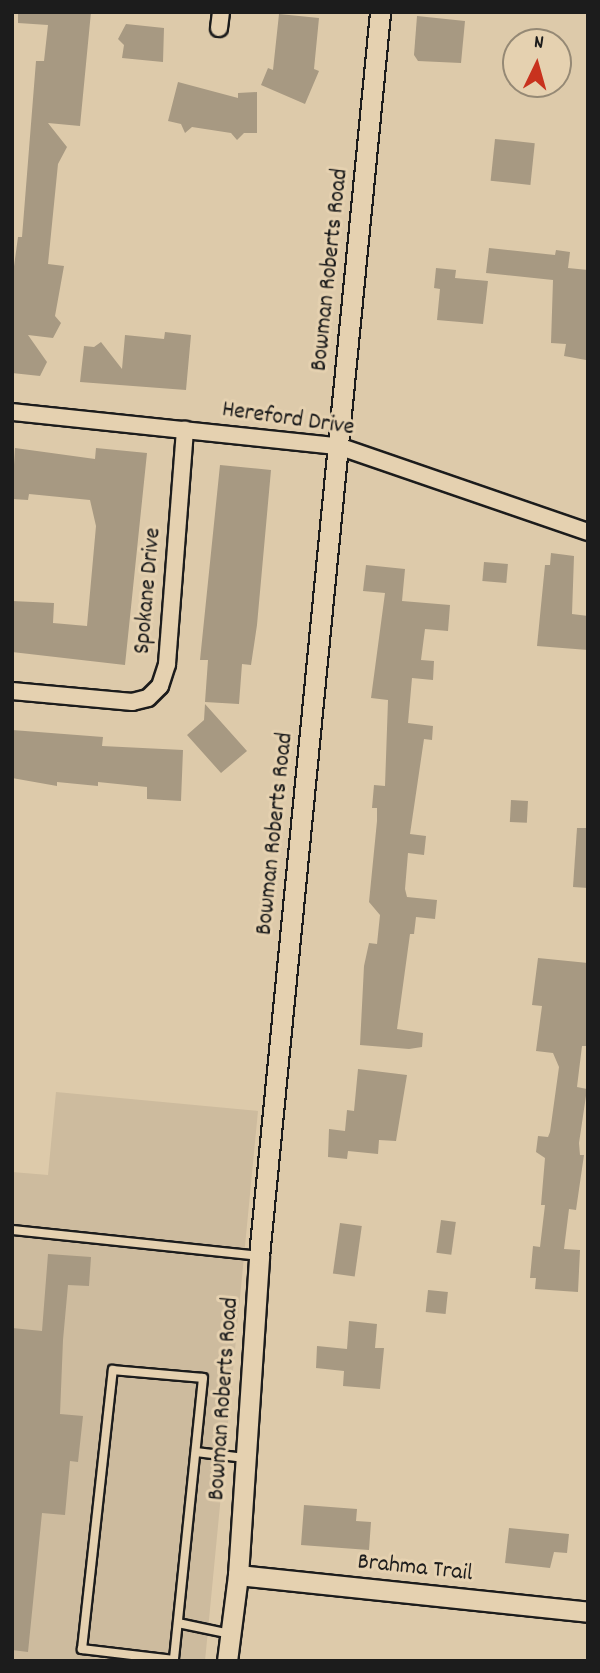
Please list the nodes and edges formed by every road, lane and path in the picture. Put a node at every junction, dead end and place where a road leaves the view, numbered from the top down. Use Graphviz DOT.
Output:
graph roads {
  1 [pos="380,12"];
  2 [pos="12,412"];
  3 [pos="185,429"];
  4 [pos="338,446"];
  5 [pos="588,532"];
  6 [pos="12,691"];
  7 [pos="12,1230"];
  8 [pos="259,1256"];
  9 [pos="196,1452"];
  10 [pos="245,1458"];
  11 [pos="238,1575"];
  12 [pos="588,1612"];
  13 [pos="178,1623"];
  14 [pos="230,1634"];
  15 [pos="227,1661"];
  1 -- 4 [label="street, Bowman Roberts Road"];
  2 -- 3 [label="street, Hereford Drive"];
  3 -- 4 [label="street, Hereford Drive"];
  3 -- 6 [label="street, Spokane Drive"];
  4 -- 5 [label="street, Hereford Drive"];
  4 -- 8 [label="street, Bowman Roberts Road"];
  7 -- 8 [label="lane"];
  8 -- 10 [label="street, Bowman Roberts Road"];
  9 -- 10 [label="lane"];
  9 -- 13 [label="lane"];
  9 -- 13 [label="lane"];
  10 -- 11 [label="street, Bowman Roberts Road"];
  11 -- 12 [label="street, Brahma Trail"];
  11 -- 14 [label="street, Bowman Roberts Road"];
  13 -- 14 [label="lane"];
  14 -- 15 [label="street, Bowman Roberts Road"];
}
